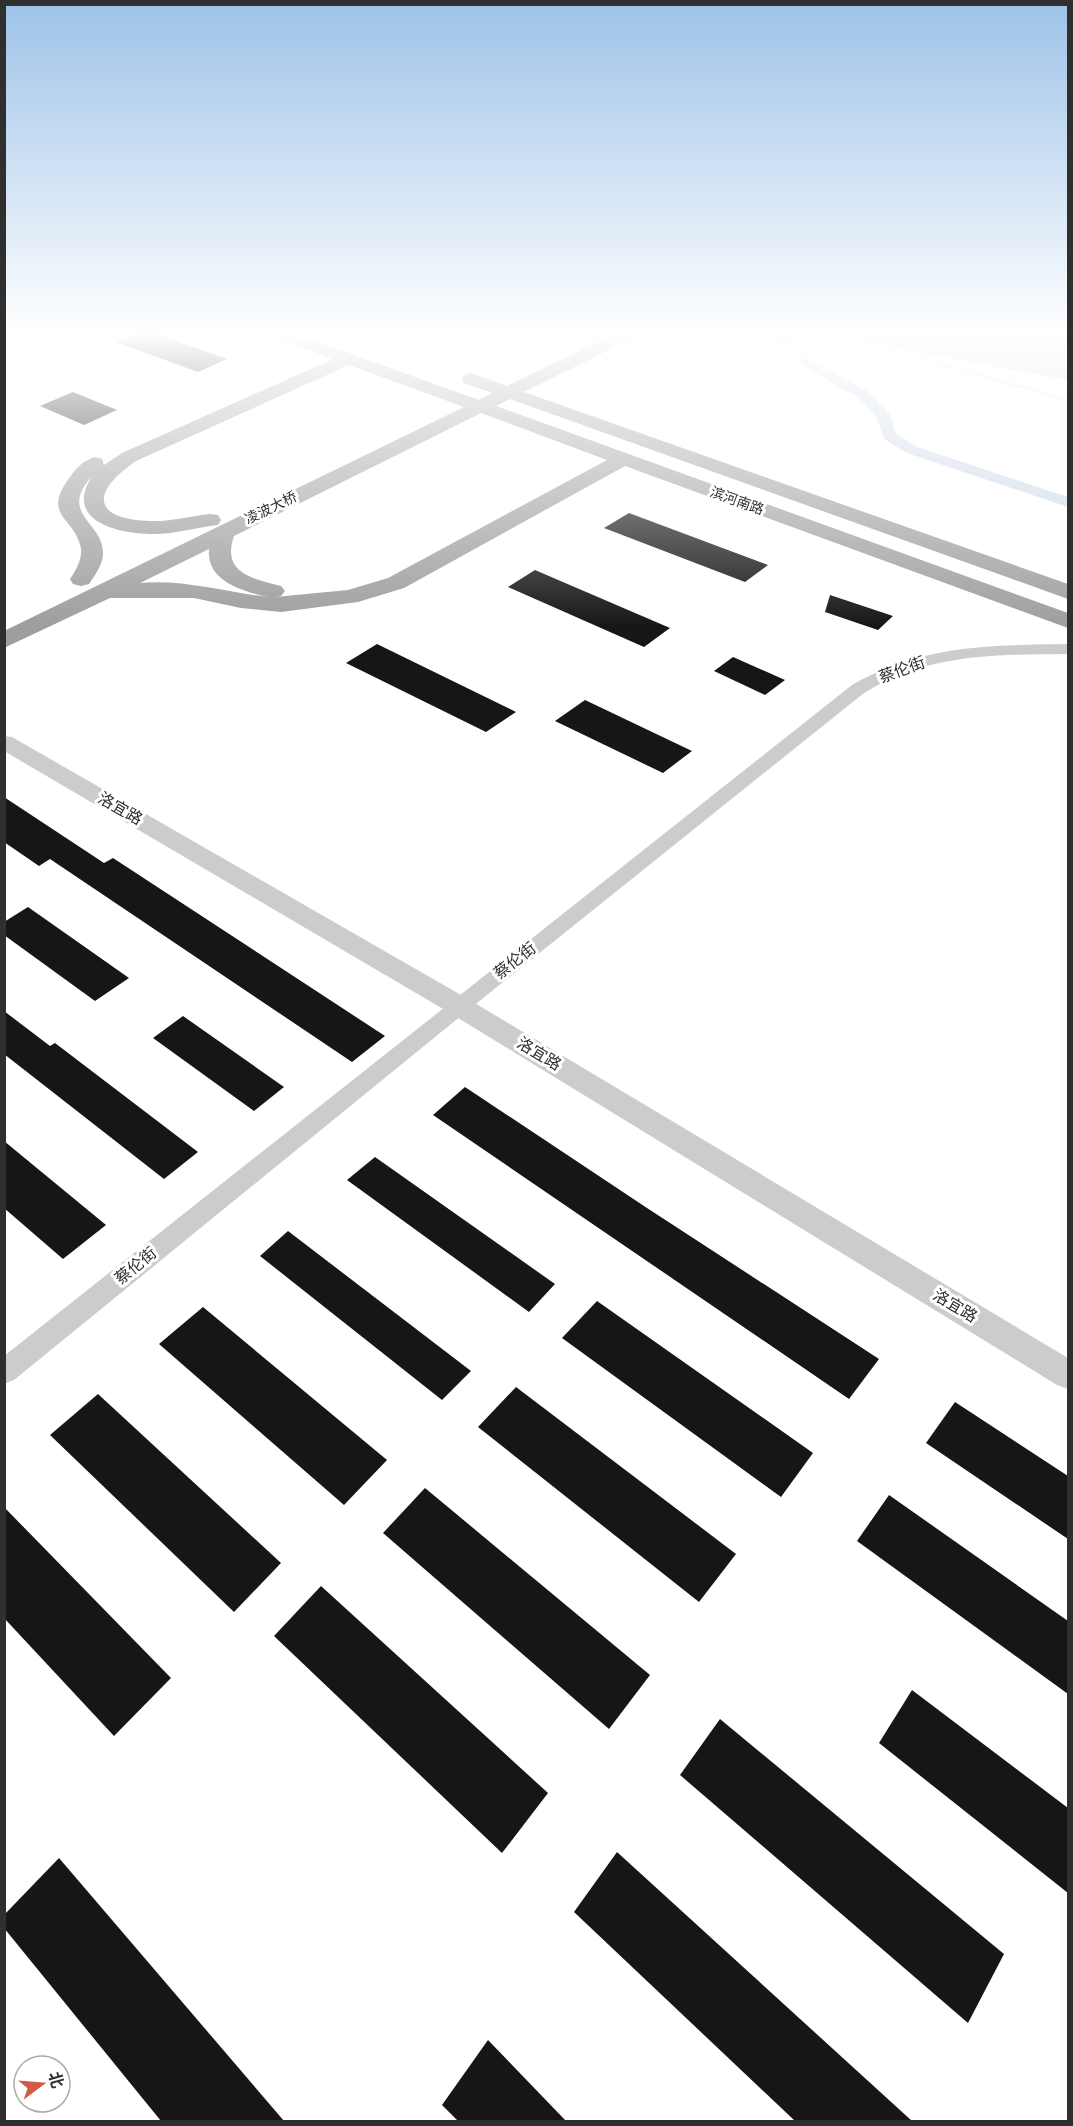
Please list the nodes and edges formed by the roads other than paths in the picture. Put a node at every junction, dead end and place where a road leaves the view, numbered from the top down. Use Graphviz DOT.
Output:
graph roads {
  1 [pos="170,429"];
  2 [pos="188,429"];
  3 [pos="410,429"];
  4 [pos="420,429"];
  5 [pos="541,429"];
  6 [pos="612,429"];
  7 [pos="613,456"];
  8 [pos="310,480"];
  9 [pos="217,525"];
  10 [pos="1068,592"];
  11 [pos="102,593"];
  12 [pos="1068,621"];
  13 [pos="4,641"];
  14 [pos="1068,649"];
  15 [pos="4,730"];
  16 [pos="4,742"];
  17 [pos="465,1001"];
  18 [pos="1068,1356"];
  19 [pos="4,1372"];
  20 [pos="1068,1375"];
  1 -- 9 [label="highway, 凌波大桥"];
  2 -- 9 [label="highway"];
  3 -- 8 [label="highway, 凌波大桥"];
  4 -- 8 [label="highway, 凌波大桥"];
  5 -- 7 [label="highway, 滨河南路"];
  6 -- 10 [label="highway, 滨河南路"];
  7 -- 9 [label="highway"];
  7 -- 11 [label="highway"];
  7 -- 12 [label="highway, 滨河南路"];
  8 -- 9 [label="highway, 凌波大桥"];
  9 -- 11 [label="highway, 凌波大桥"];
  11 -- 13 [label="highway, 凌波大桥"];
  14 -- 17 [label="street, 蔡伦街"];
  15 -- 17 [label="street, 洛宜路"];
  16 -- 17 [label="street, 洛宜路"];
  17 -- 18 [label="street, 洛宜路"];
  17 -- 19 [label="street, 蔡伦街"];
  17 -- 20 [label="street, 洛宜路"];
}
